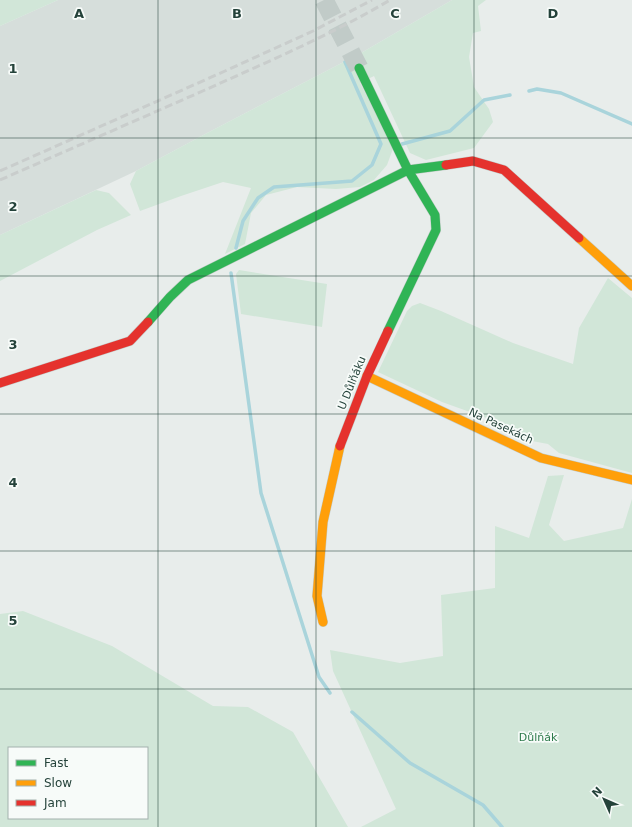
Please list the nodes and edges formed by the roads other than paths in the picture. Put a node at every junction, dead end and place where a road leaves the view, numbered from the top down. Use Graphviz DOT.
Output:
graph roads {
  1 [pos="359,68"];
  2 [pos="408,170"];
  3 [pos="632,286"];
  4 [pos="367,376"];
  5 [pos="0,383"];
  6 [pos="632,480"];
  7 [pos="322,622"];
  1 -- 2 [label="street, U Důlňáku"];
  2 -- 3 [label="street"];
  2 -- 4 [label="street, U Důlňáku"];
  2 -- 5 [label="street"];
  4 -- 6 [label="street, Na Pasekách"];
  4 -- 7 [label="street, U Důlňáku"];
}
